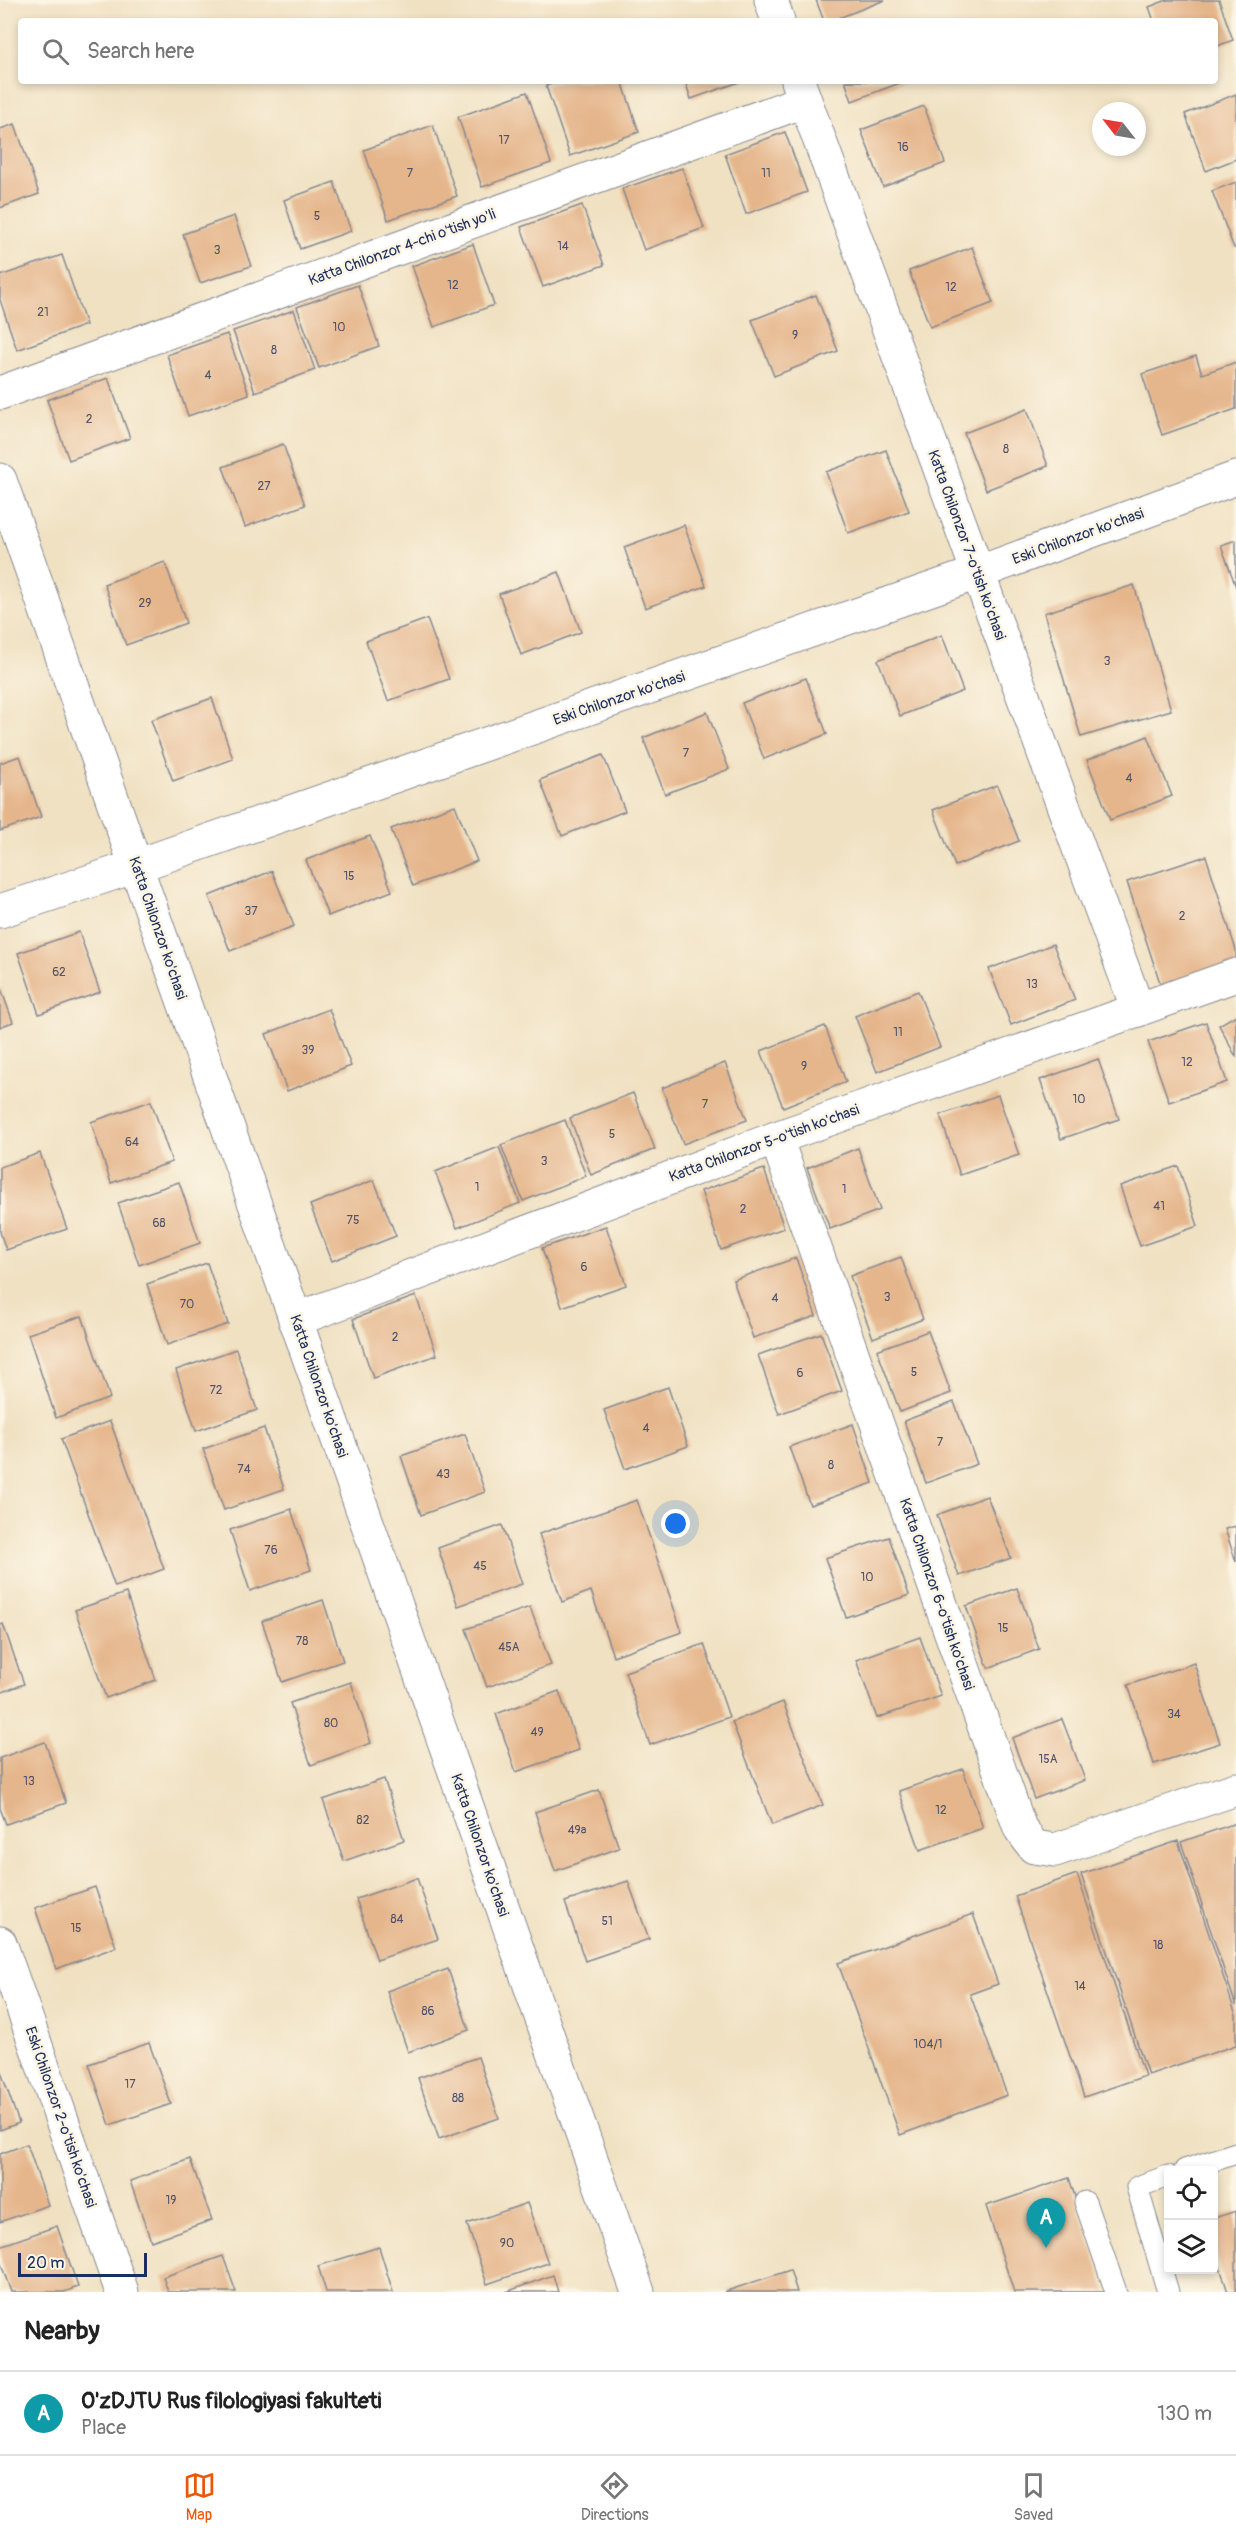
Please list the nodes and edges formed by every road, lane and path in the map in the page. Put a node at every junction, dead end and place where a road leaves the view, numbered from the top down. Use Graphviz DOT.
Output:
graph roads {
  1 [pos="771,0"];
  2 [pos="777,18"];
  3 [pos="801,91"];
  4 [pos="0,393"];
  5 [pos="1236,478"];
  6 [pos="0,480"];
  7 [pos="977,573"];
  8 [pos="136,866"];
  9 [pos="0,911"];
  10 [pos="1236,975"];
  11 [pos="1138,1010"];
  12 [pos="776,1138"];
  13 [pos="295,1320"];
  14 [pos="1236,1789"];
  15 [pos="0,1943"];
  16 [pos="1236,2153"];
  17 [pos="1197,2166"];
  18 [pos="1164,2177"];
  19 [pos="1084,2202"];
  20 [pos="122,2292"];
  21 [pos="638,2292"];
  22 [pos="1116,2292"];
  23 [pos="1168,2292"];
  1 -- 2 [label="street"];
  3 -- 4 [label="street, Katta Chilonzor 4-chi o'tish yo'li"];
  3 -- 7 [label="street, Katta Chilonzor 7-o'tish ko'chasi"];
  5 -- 7 [label="street, Eski Chilonzor ko'chasi"];
  6 -- 8 [label="street, Katta Chilonzor ko'chasi"];
  7 -- 8 [label="street, Eski Chilonzor ko'chasi"];
  7 -- 11 [label="street, Katta Chilonzor 7-o'tish ko'chasi"];
  8 -- 9 [label="street, Eski Chilonzor ko'chasi"];
  8 -- 13 [label="street, Katta Chilonzor ko'chasi"];
  10 -- 11 [label="street, Katta Chilonzor 5-o'tish ko'chasi"];
  11 -- 12 [label="street, Katta Chilonzor 5-o'tish ko'chasi"];
  12 -- 13 [label="street, Katta Chilonzor 5-o'tish ko'chasi"];
  12 -- 14 [label="street, Katta Chilonzor 6-o'tish ko'chasi"];
  13 -- 21 [label="street, Katta Chilonzor ko'chasi"];
  15 -- 20 [label="street, Eski Chilonzor 2-o'tish ko'chasi"];
  16 -- 17 [label="lane"];
  18 -- 23 [label="lane"];
  19 -- 22 [label="lane"];
}
